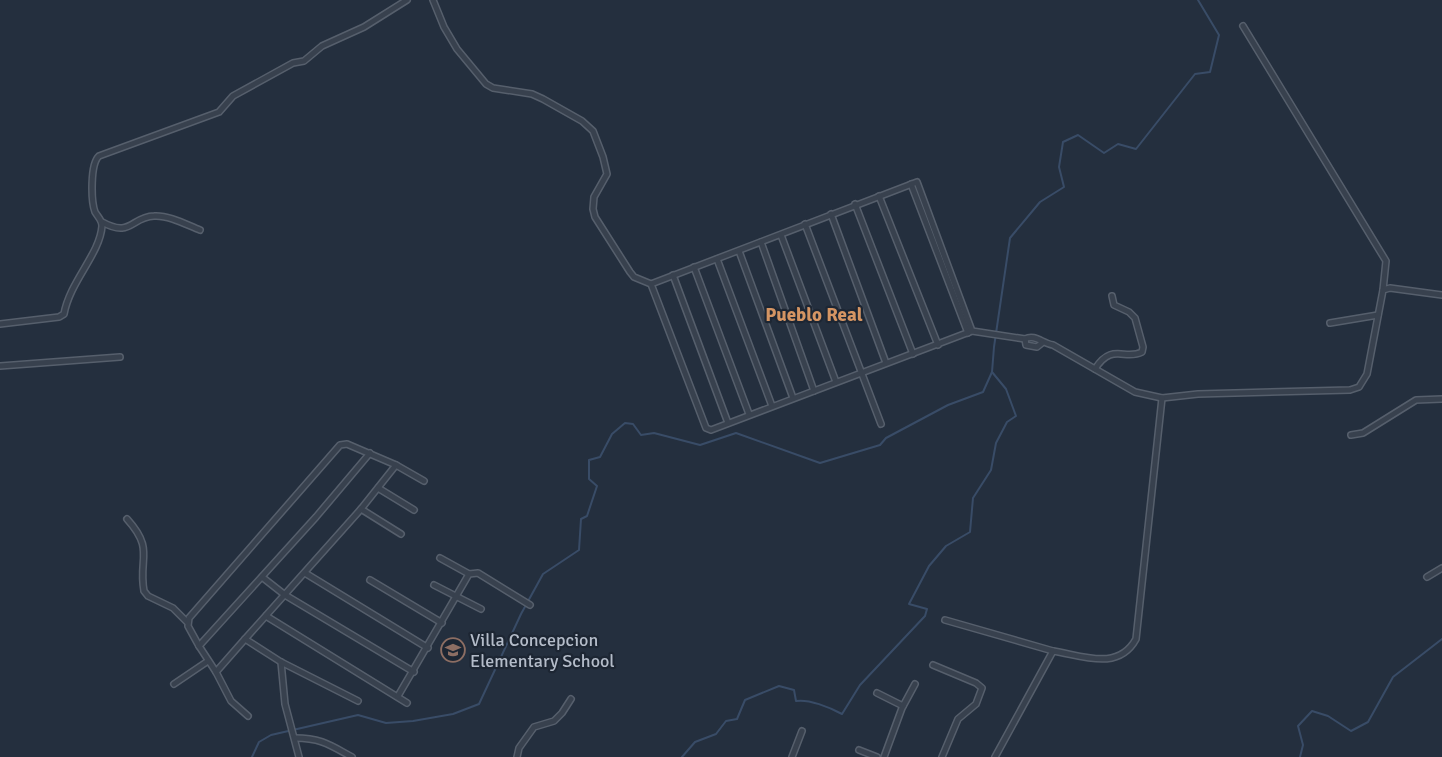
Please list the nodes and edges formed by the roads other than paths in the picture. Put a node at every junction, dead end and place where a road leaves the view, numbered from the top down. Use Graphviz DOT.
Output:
graph roads {
  1 [pos="407,0"];
  2 [pos="433,0"];
  3 [pos="1243,26"];
  4 [pos="879,196"];
  5 [pos="855,204"];
  6 [pos="831,214"];
  7 [pos="102,222"];
  8 [pos="806,224"];
  9 [pos="200,230"];
  10 [pos="780,235"];
  11 [pos="761,242"];
  12 [pos="739,251"];
  13 [pos="717,260"];
  14 [pos="694,268"];
  15 [pos="673,275"];
  16 [pos="651,284"];
  17 [pos="1383,290"];
  18 [pos="1442,295"];
  19 [pos="1112,296"];
  20 [pos="1378,315"];
  21 [pos="1330,323"];
  22 [pos="0,324"];
  23 [pos="970,332"];
  24 [pos="938,345"];
  25 [pos="913,354"];
  26 [pos="120,357"];
  27 [pos="886,363"];
  28 [pos="0,366"];
  29 [pos="1095,369"];
  30 [pos="862,372"];
  31 [pos="836,382"];
  32 [pos="814,391"];
  33 [pos="793,398"];
  34 [pos="1162,398"];
  35 [pos="1442,399"];
  36 [pos="772,406"];
  37 [pos="749,414"];
  38 [pos="728,423"];
  39 [pos="881,424"];
  40 [pos="1351,434"];
  41 [pos="370,453"];
  42 [pos="396,465"];
  43 [pos="424,481"];
  44 [pos="378,488"];
  45 [pos="361,509"];
  46 [pos="414,510"];
  47 [pos="127,519"];
  48 [pos="401,534"];
  49 [pos="440,558"];
  50 [pos="1442,568"];
  51 [pos="305,573"];
  52 [pos="469,574"];
  53 [pos="262,577"];
  54 [pos="1427,578"];
  55 [pos="370,580"];
  56 [pos="434,584"];
  57 [pos="285,595"];
  58 [pos="456,597"];
  59 [pos="530,605"];
  60 [pos="481,609"];
  61 [pos="266,616"];
  62 [pos="945,620"];
  63 [pos="187,622"];
  64 [pos="442,623"];
  65 [pos="245,639"];
  66 [pos="199,646"];
  67 [pos="428,648"];
  68 [pos="1053,651"];
  69 [pos="208,661"];
  70 [pos="281,662"];
  71 [pos="933,665"];
  72 [pos="216,672"];
  73 [pos="414,672"];
  74 [pos="174,684"];
  75 [pos="915,684"];
  76 [pos="877,693"];
  77 [pos="398,696"];
  78 [pos="571,699"];
  79 [pos="358,701"];
  80 [pos="407,703"];
  81 [pos="903,706"];
  82 [pos="248,716"];
  83 [pos="802,731"];
  84 [pos="295,737"];
  85 [pos="860,750"];
  86 [pos="299,757"];
  87 [pos="352,757"];
  88 [pos="517,757"];
  89 [pos="792,757"];
  90 [pos="876,757"];
  91 [pos="884,757"];
  92 [pos="942,757"];
  93 [pos="995,757"];
  1 -- 7 [label="street"];
  2 -- 16 [label="street"];
  3 -- 17 [label="street"];
  4 -- 5 [label="street"];
  4 -- 23 [label="street"];
  4 -- 24 [label="street"];
  5 -- 6 [label="street"];
  5 -- 25 [label="street"];
  6 -- 8 [label="street"];
  6 -- 27 [label="street"];
  7 -- 9 [label="street"];
  7 -- 22 [label="street"];
  8 -- 10 [label="street"];
  8 -- 30 [label="street"];
  10 -- 11 [label="street"];
  10 -- 31 [label="street"];
  11 -- 12 [label="street"];
  11 -- 32 [label="street"];
  12 -- 13 [label="street"];
  12 -- 33 [label="street"];
  13 -- 14 [label="street"];
  13 -- 36 [label="street"];
  14 -- 15 [label="street"];
  14 -- 37 [label="street"];
  15 -- 16 [label="street"];
  15 -- 38 [label="street"];
  16 -- 38 [label="street"];
  17 -- 18 [label="street"];
  17 -- 20 [label="street"];
  19 -- 29 [label="street"];
  20 -- 21 [label="street"];
  20 -- 34 [label="street"];
  23 -- 24 [label="street"];
  23 -- 29 [label="street"];
  24 -- 25 [label="street"];
  25 -- 27 [label="street"];
  26 -- 28 [label="street"];
  27 -- 30 [label="street"];
  29 -- 34 [label="street"];
  30 -- 31 [label="street"];
  30 -- 39 [label="street"];
  31 -- 32 [label="street"];
  32 -- 33 [label="street"];
  33 -- 36 [label="street"];
  34 -- 68 [label="street"];
  35 -- 40 [label="street"];
  36 -- 37 [label="street"];
  37 -- 38 [label="street"];
  41 -- 42 [label="street"];
  41 -- 53 [label="street"];
  41 -- 63 [label="street"];
  42 -- 43 [label="street"];
  42 -- 44 [label="street"];
  44 -- 45 [label="street"];
  44 -- 46 [label="street"];
  45 -- 48 [label="street"];
  45 -- 51 [label="street"];
  47 -- 63 [label="street"];
  49 -- 52 [label="street"];
  50 -- 54 [label="street"];
  51 -- 57 [label="street"];
  51 -- 67 [label="street"];
  52 -- 58 [label="street"];
  52 -- 59 [label="street"];
  53 -- 57 [label="street"];
  53 -- 66 [label="street"];
  55 -- 64 [label="street"];
  56 -- 58 [label="street"];
  57 -- 61 [label="street"];
  57 -- 73 [label="street"];
  58 -- 60 [label="street"];
  58 -- 64 [label="street"];
  61 -- 65 [label="street"];
  61 -- 77 [label="street"];
  62 -- 68 [label="street"];
  63 -- 66 [label="street"];
  64 -- 67 [label="street"];
  65 -- 70 [label="street"];
  65 -- 72 [label="street"];
  66 -- 69 [label="street"];
  67 -- 73 [label="street"];
  68 -- 93 [label="street"];
  69 -- 72 [label="street"];
  69 -- 74 [label="street"];
  70 -- 79 [label="street"];
  70 -- 84 [label="street"];
  71 -- 92 [label="street"];
  72 -- 82 [label="street"];
  73 -- 77 [label="street"];
  75 -- 81 [label="street"];
  76 -- 81 [label="street"];
  77 -- 80 [label="street"];
  78 -- 88 [label="street"];
  81 -- 91 [label="street"];
  83 -- 89 [label="street"];
  84 -- 86 [label="street"];
  84 -- 87 [label="street"];
  85 -- 90 [label="street"];
}
